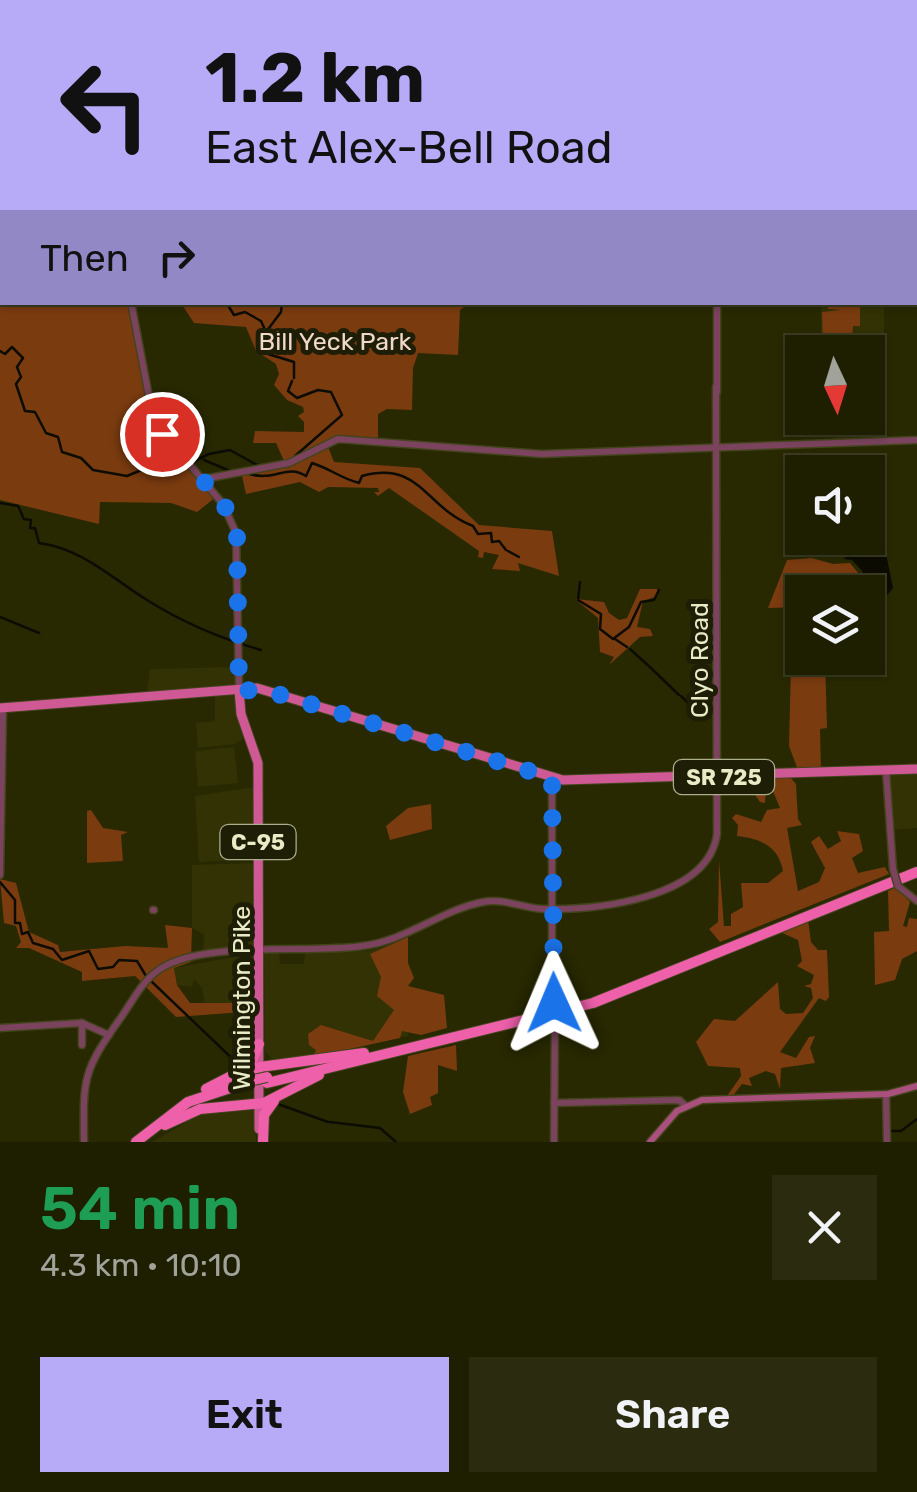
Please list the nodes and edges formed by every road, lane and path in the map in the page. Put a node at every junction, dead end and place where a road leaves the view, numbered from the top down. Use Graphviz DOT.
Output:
graph roads {
  1 [pos="132,305"];
  2 [pos="717,305"];
  3 [pos="917,440"];
  4 [pos="718,447"];
  5 [pos="204,479"];
  6 [pos="239,690"];
  7 [pos="2,708"];
  8 [pos="250,736"];
  9 [pos="917,769"];
  10 [pos="886,771"];
  11 [pos="718,775"];
  12 [pos="557,779"];
  13 [pos="917,869"];
  14 [pos="0,876"];
  15 [pos="917,901"];
  16 [pos="553,910"];
  17 [pos="260,950"];
  18 [pos="82,1023"];
  19 [pos="0,1028"];
  20 [pos="109,1036"];
  21 [pos="82,1044"];
  22 [pos="258,1044"];
  23 [pos="386,1054"];
  24 [pos="263,1073"];
  25 [pos="231,1076"];
  26 [pos="917,1086"];
  27 [pos="298,1087"];
  28 [pos="886,1094"];
  29 [pos="554,1103"];
  30 [pos="260,1104"];
  31 [pos="686,1106"];
  32 [pos="164,1121"];
  33 [pos="84,1142"];
  34 [pos="136,1142"];
  35 [pos="145,1142"];
  36 [pos="261,1142"];
  37 [pos="554,1142"];
  38 [pos="651,1142"];
  39 [pos="888,1142"];
  1 -- 5 [label="street, Wilmington Pike"];
  2 -- 4 [label="street, Clyo Road"];
  3 -- 4 [label="street"];
  4 -- 5 [label="street"];
  4 -- 11 [label="street, Clyo Road"];
  5 -- 6 [label="street, Wilmington Pike"];
  6 -- 7 [label="main road, SR 725"];
  6 -- 8 [label="main road, Wilmington Pike / C-95"];
  6 -- 12 [label="main road, SR 725"];
  7 -- 14 [label="street"];
  8 -- 17 [label="main road, Wilmington Pike / C-95"];
  8 -- 17 [label="main road, Wilmington Pike / C-95"];
  9 -- 10 [label="main road, SR 725"];
  10 -- 11 [label="main road, SR 725"];
  10 -- 15 [label="street, bridge"];
  11 -- 12 [label="main road, SR 725"];
  11 -- 16 [label="street, Clyo Road"];
  12 -- 16 [label="street"];
  13 -- 23 [label="highway"];
  13 -- 24 [label="highway"];
  16 -- 17 [label="street, Clyo Road"];
  16 -- 29 [label="street, bridge"];
  17 -- 20 [label="street, Clyo Road"];
  17 -- 22 [label="main road, Wilmington Pike / C-95"];
  17 -- 24 [label="main road, Wilmington Pike"];
  18 -- 19 [label="street"];
  18 -- 20 [label="street"];
  18 -- 21 [label="street"];
  20 -- 33 [label="street, Clyo Road"];
  22 -- 24 [label="main road, Wilmington Pike"];
  22 -- 25 [label="highway"];
  23 -- 24 [label="highway"];
  23 -- 27 [label="highway"];
  24 -- 25 [label="highway"];
  24 -- 30 [label="main road, Wilmington Pike"];
  24 -- 32 [label="highway, bridge"];
  25 -- 32 [label="highway"];
  26 -- 28 [label="main road"];
  27 -- 30 [label="highway"];
  27 -- 36 [label="highway"];
  28 -- 31 [label="main road"];
  28 -- 39 [label="street"];
  29 -- 31 [label="street"];
  29 -- 37 [label="street"];
  30 -- 32 [label="highway"];
  30 -- 36 [label="main road, Wilmington Pike"];
  31 -- 38 [label="main road"];
  32 -- 34 [label="highway"];
  32 -- 35 [label="highway"];
}
